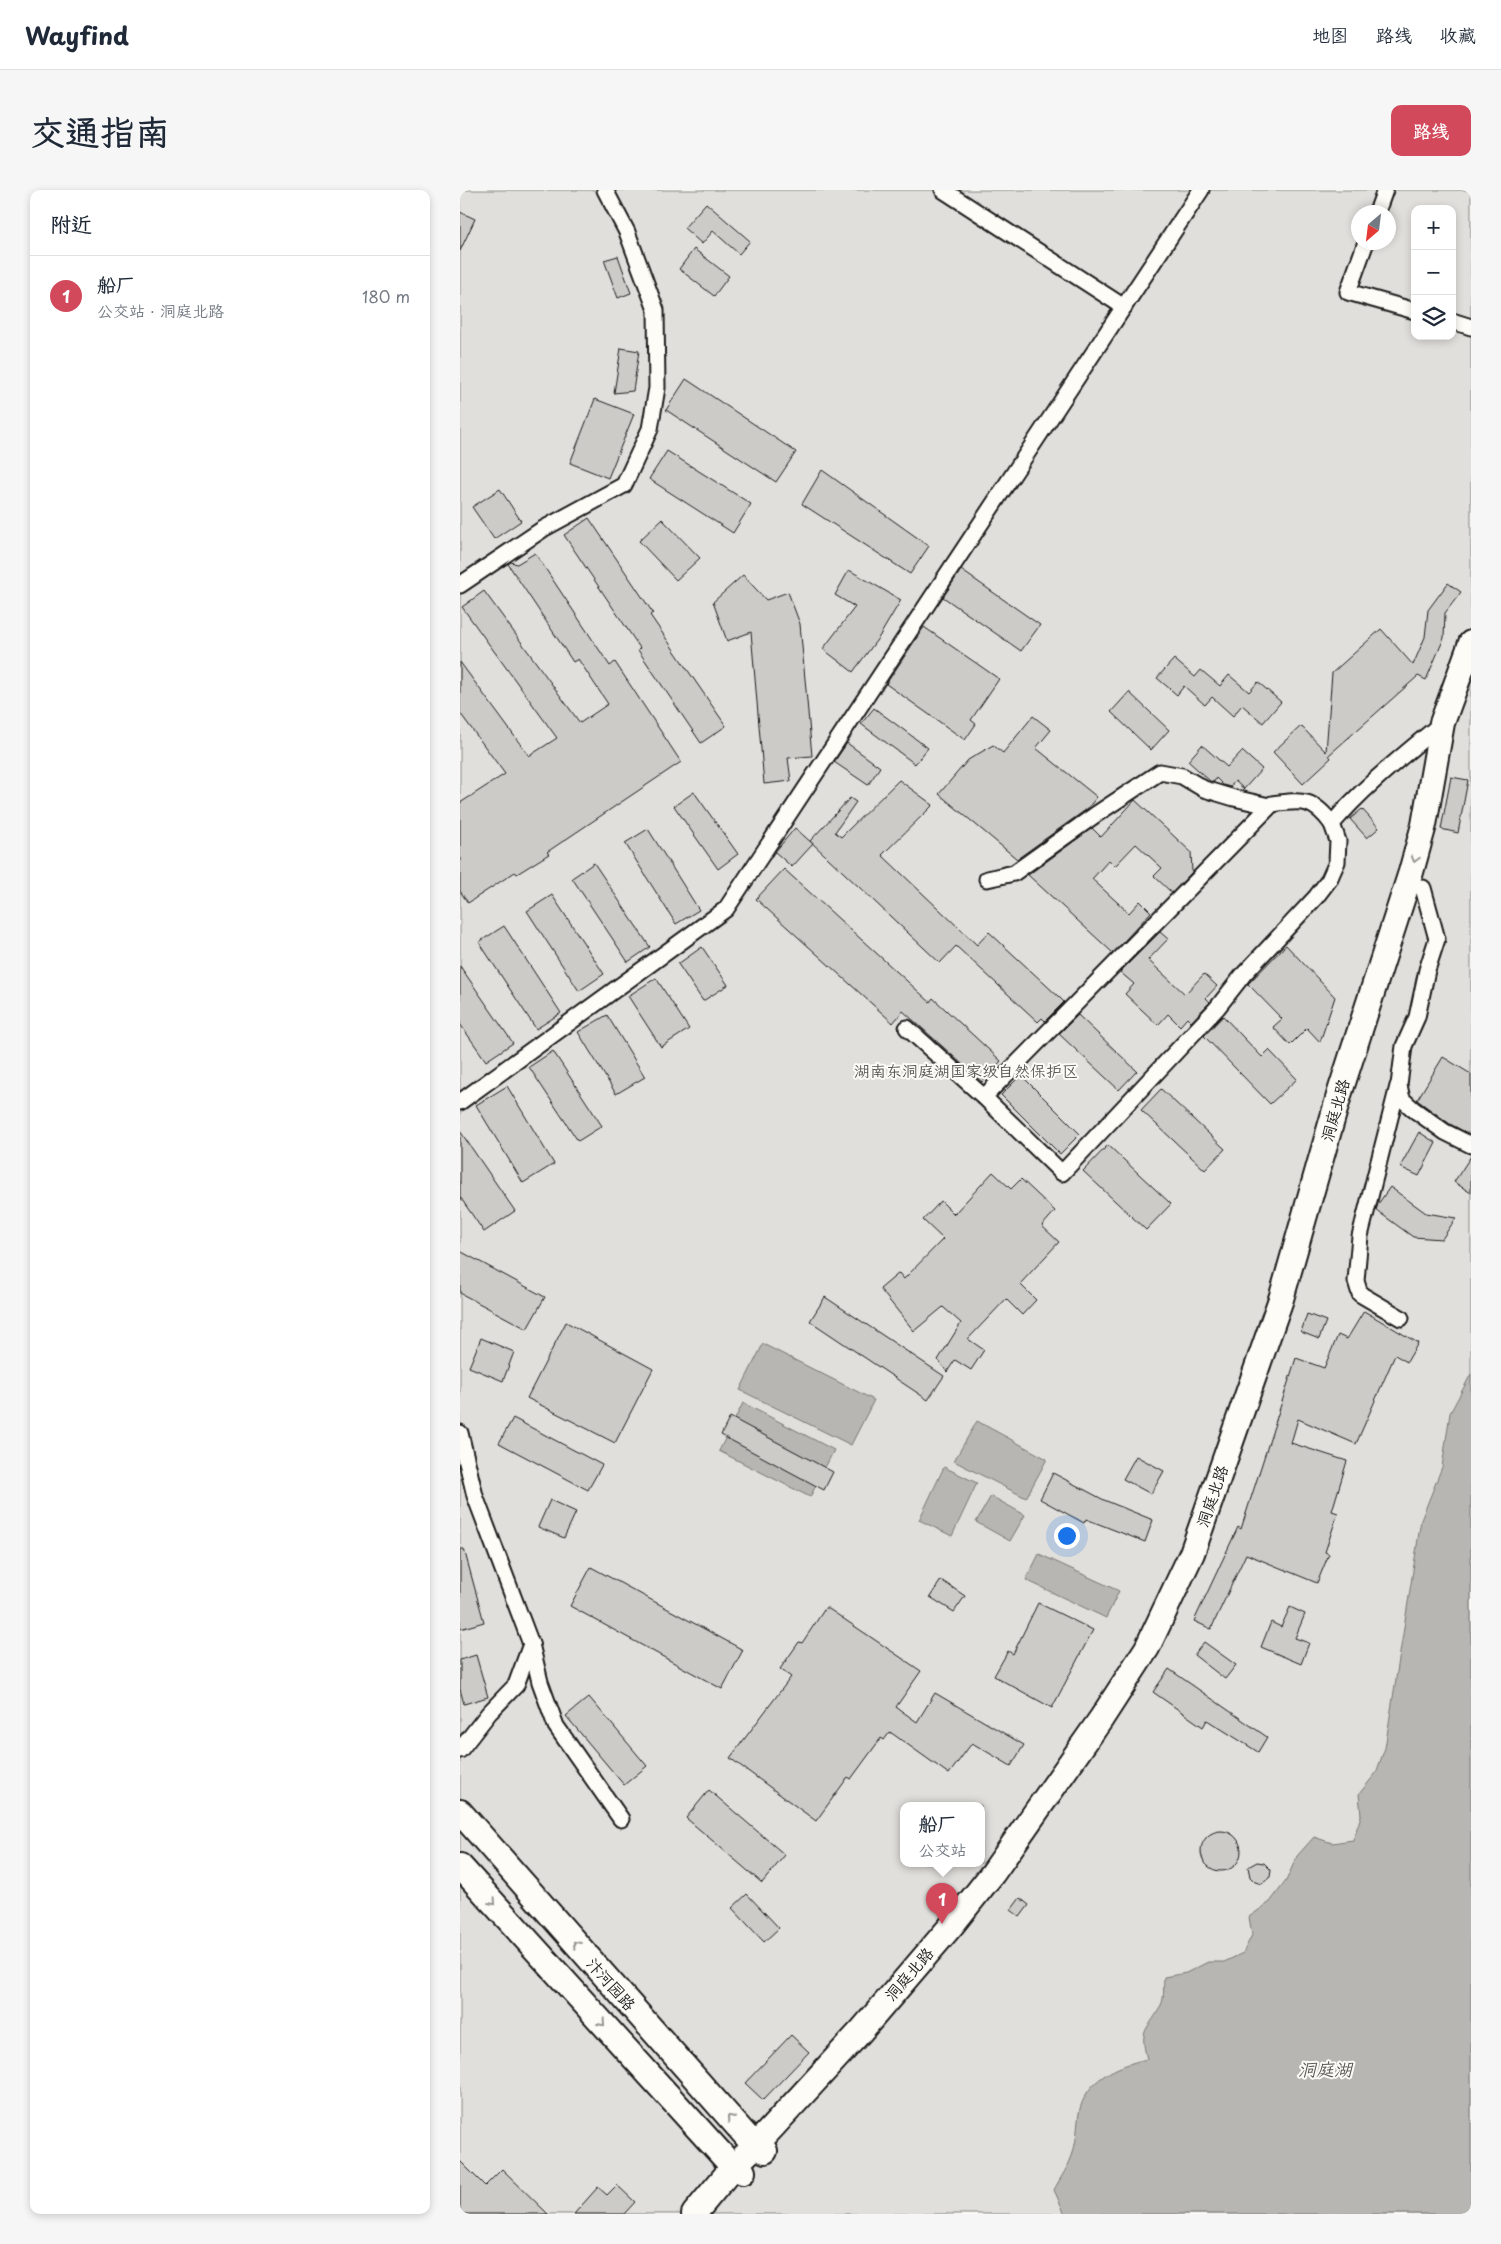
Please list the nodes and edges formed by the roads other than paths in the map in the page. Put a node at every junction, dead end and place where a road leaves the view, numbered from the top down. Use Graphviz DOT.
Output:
graph roads {
  1 [pos="605,190"];
  2 [pos="943,190"];
  3 [pos="1201,190"];
  4 [pos="1385,190"];
  5 [pos="1380,205"];
  6 [pos="1363,250"];
  7 [pos="1124,306"];
  8 [pos="1411,310"];
  9 [pos="1456,322"];
  10 [pos="1471,326"];
  11 [pos="460,585"];
  12 [pos="1471,643"];
  13 [pos="1471,663"];
  14 [pos="1442,722"];
  15 [pos="1270,806"];
  16 [pos="1332,824"];
  17 [pos="987,879"];
  18 [pos="1423,888"];
  19 [pos="907,1028"];
  20 [pos="1399,1085"];
  21 [pos="984,1097"];
  22 [pos="460,1102"];
  23 [pos="1471,1145"];
  24 [pos="1401,1318"];
  25 [pos="460,1433"];
  26 [pos="530,1644"];
  27 [pos="460,1750"];
  28 [pos="460,1812"];
  29 [pos="620,1819"];
  30 [pos="460,1866"];
  31 [pos="760,2148"];
  32 [pos="738,2170"];
  33 [pos="694,2214"];
  34 [pos="706,2214"];
  1 -- 11 [label="street"];
  2 -- 7 [label="street"];
  3 -- 7 [label="street"];
  4 -- 5 [label="street"];
  6 -- 8 [label="street"];
  7 -- 22 [label="street"];
  9 -- 10 [label="street"];
  12 -- 14 [label="main road, 洞庭北路"];
  13 -- 18 [label="main road, 洞庭北路"];
  14 -- 16 [label="street"];
  14 -- 31 [label="main road, 洞庭北路, one-way"];
  15 -- 16 [label="street"];
  15 -- 17 [label="street"];
  15 -- 21 [label="street"];
  16 -- 21 [label="street"];
  18 -- 20 [label="street"];
  18 -- 31 [label="main road, 洞庭北路"];
  19 -- 21 [label="street"];
  20 -- 23 [label="street"];
  20 -- 24 [label="street"];
  25 -- 26 [label="street"];
  26 -- 27 [label="street"];
  26 -- 29 [label="street"];
  31 -- 28 [label="main road, 汴河园路, one-way"];
  30 -- 32 [label="main road, 汴河园路, one-way"];
  31 -- 32 [label="main road, 洞庭北路"];
  32 -- 33 [label="main road, 洞庭北路"];
  32 -- 34 [label="main road, 洞庭北路"];
}
